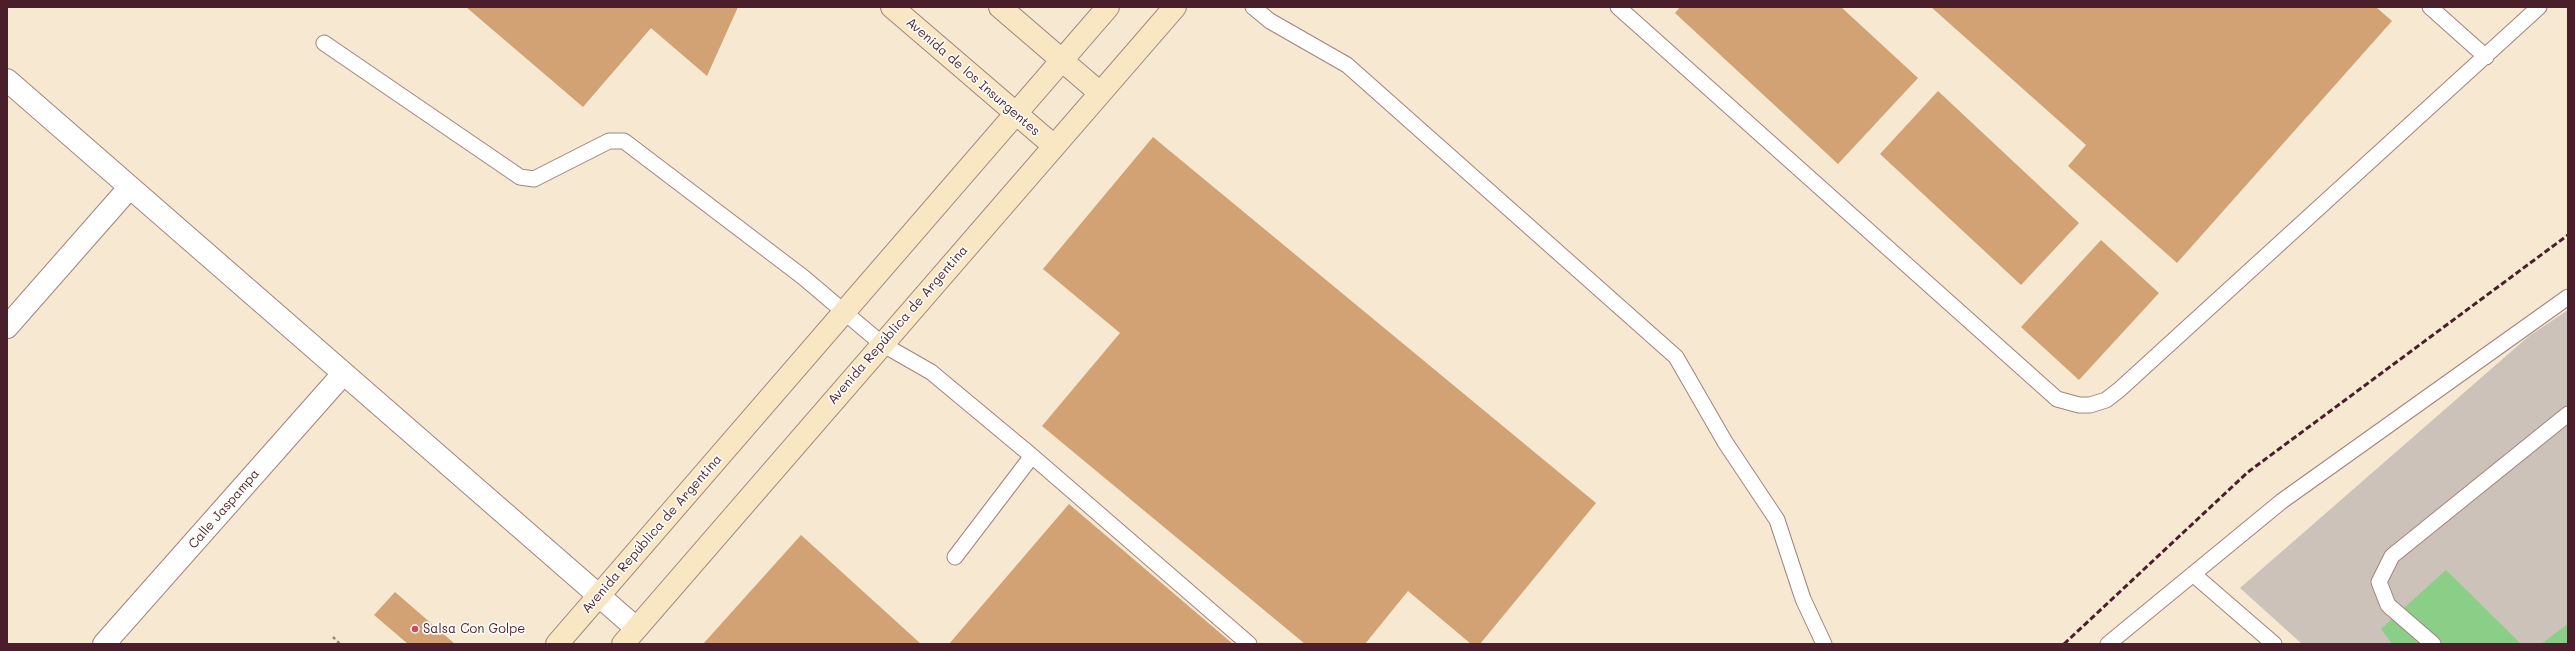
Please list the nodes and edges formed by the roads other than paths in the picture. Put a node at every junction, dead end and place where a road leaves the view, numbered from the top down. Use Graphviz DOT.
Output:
graph roads {
  1 [pos="892,7"];
  2 [pos="1000,7"];
  3 [pos="1108,7"];
  4 [pos="1175,7"];
  5 [pos="1253,7"];
  6 [pos="1618,7"];
  7 [pos="2430,7"];
  8 [pos="2539,7"];
  9 [pos="324,43"];
  10 [pos="2486,57"];
  11 [pos="1062,61"];
  12 [pos="7,80"];
  13 [pos="1100,93"];
  14 [pos="1016,113"];
  15 [pos="1054,146"];
  16 [pos="130,187"];
  17 [pos="2568,297"];
  18 [pos="844,313"];
  19 [pos="7,326"];
  20 [pos="882,344"];
  21 [pos="343,374"];
  22 [pos="2568,414"];
  23 [pos="1032,456"];
  24 [pos="955,557"];
  25 [pos="2193,574"];
  26 [pos="599,596"];
  27 [pos="629,636"];
  28 [pos="104,644"];
  29 [pos="557,644"];
  30 [pos="1250,644"];
  31 [pos="1824,644"];
  32 [pos="2108,644"];
  33 [pos="2274,644"];
  34 [pos="2433,644"];
  1 -- 14 [label="main road, Avenida de los Insurgentes"];
  2 -- 11 [label="main road"];
  3 -- 11 [label="main road, Avenida República de Argentina"];
  4 -- 13 [label="main road, Avenida República de Argentina"];
  5 -- 31 [label="lane"];
  6 -- 10 [label="lane"];
  7 -- 10 [label="lane"];
  8 -- 10 [label="lane"];
  9 -- 18 [label="lane"];
  11 -- 13 [label="main road"];
  11 -- 14 [label="main road, Avenida República de Argentina"];
  12 -- 16 [label="street"];
  13 -- 15 [label="main road, Avenida República de Argentina"];
  14 -- 15 [label="main road, Avenida de los Insurgentes"];
  14 -- 18 [label="main road, Avenida República de Argentina"];
  15 -- 20 [label="main road, Avenida República de Argentina"];
  16 -- 19 [label="street"];
  16 -- 21 [label="street"];
  17 -- 25 [label="lane"];
  18 -- 20 [label="lane"];
  18 -- 26 [label="main road, Avenida República de Argentina"];
  20 -- 23 [label="lane"];
  20 -- 27 [label="main road, Avenida República de Argentina"];
  21 -- 26 [label="street"];
  21 -- 28 [label="street, Calle Jaspampa"];
  22 -- 34 [label="lane"];
  23 -- 24 [label="lane"];
  23 -- 30 [label="lane"];
  25 -- 32 [label="lane"];
  25 -- 33 [label="lane"];
  26 -- 27 [label="street"];
  26 -- 29 [label="main road, Avenida República de Argentina"];
}
